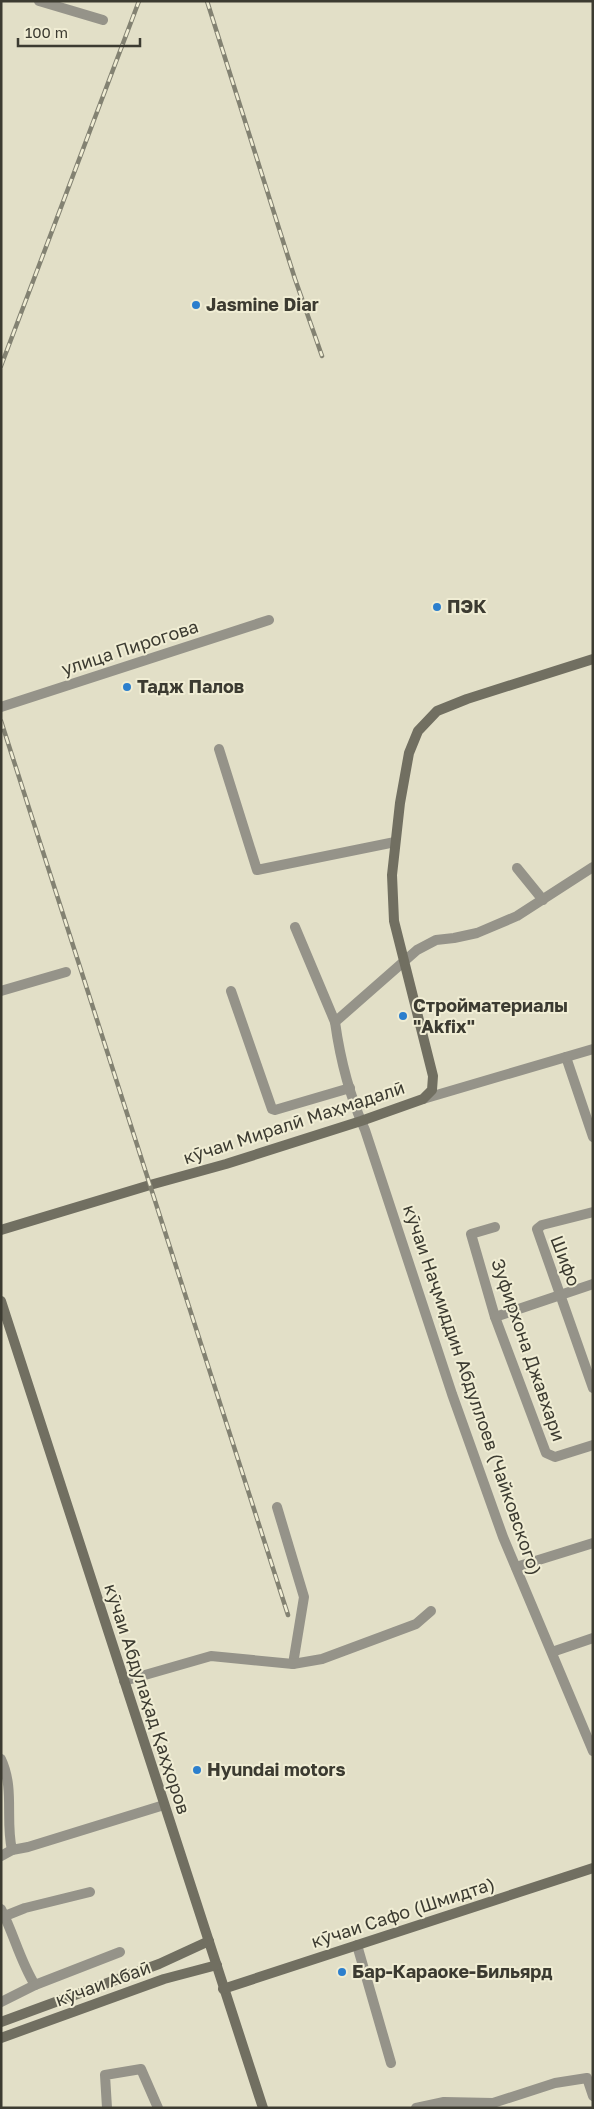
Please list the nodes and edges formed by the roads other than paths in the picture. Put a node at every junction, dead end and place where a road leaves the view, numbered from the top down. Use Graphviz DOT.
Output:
graph roads {
  1 [pos="39,1"];
  2 [pos="103,20"];
  3 [pos="269,620"];
  4 [pos="593,659"];
  5 [pos="1,707"];
  6 [pos="219,749"];
  7 [pos="395,842"];
  8 [pos="593,867"];
  9 [pos="517,868"];
  10 [pos="543,900"];
  11 [pos="295,927"];
  12 [pos="405,960"];
  13 [pos="66,972"];
  14 [pos="231,990"];
  15 [pos="1,991"];
  16 [pos="335,1022"];
  17 [pos="593,1049"];
  18 [pos="566,1057"];
  19 [pos="350,1088"];
  20 [pos="423,1099"];
  21 [pos="361,1121"];
  22 [pos="593,1137"];
  23 [pos="593,1212"];
  24 [pos="495,1227"];
  25 [pos="1,1230"];
  26 [pos="593,1284"];
  27 [pos="561,1296"];
  28 [pos="1,1301"];
  29 [pos="495,1317"];
  30 [pos="593,1388"];
  31 [pos="593,1445"];
  32 [pos="277,1507"];
  33 [pos="593,1543"];
  34 [pos="516,1567"];
  35 [pos="430,1611"];
  36 [pos="593,1638"];
  37 [pos="552,1652"];
  38 [pos="293,1664"];
  39 [pos="124,1681"];
  40 [pos="593,1751"];
  41 [pos="1,1759"];
  42 [pos="164,1805"];
  43 [pos="12,1850"];
  44 [pos="1,1856"];
  45 [pos="593,1868"];
  46 [pos="90,1892"];
  47 [pos="3,1913"];
  48 [pos="209,1941"];
  49 [pos="357,1945"];
  50 [pos="120,1952"];
  51 [pos="216,1965"];
  52 [pos="35,1986"];
  53 [pos="223,1989"];
  54 [pos="1,2002"];
  55 [pos="1,2022"];
  56 [pos="1,2038"];
  57 [pos="391,2063"];
  58 [pos="593,2096"];
  59 [pos="107,2108"];
  60 [pos="158,2108"];
  61 [pos="263,2108"];
  62 [pos="416,2108"];
  1 -- 2 [label="street"];
  3 -- 5 [label="street, улица Пирогова"];
  4 -- 7 [label="street, кӯчаи Миралӣ Маҳмадалӣ"];
  6 -- 7 [label="street"];
  7 -- 12 [label="street, кӯчаи Миралӣ Маҳмадалӣ"];
  8 -- 10 [label="street"];
  9 -- 10 [label="street"];
  10 -- 12 [label="street"];
  11 -- 16 [label="street, кӯчаи Наҷмиддин Абдуллоев (Чайковского)"];
  12 -- 16 [label="street"];
  12 -- 20 [label="street, кӯчаи Миралӣ Маҳмадалӣ"];
  13 -- 15 [label="street"];
  14 -- 19 [label="street"];
  16 -- 19 [label="street, кӯчаи Наҷмиддин Абдуллоев (Чайковского)"];
  17 -- 18 [label="street"];
  18 -- 20 [label="street"];
  18 -- 22 [label="street"];
  19 -- 21 [label="street, кӯчаи Наҷмиддин Абдуллоев (Чайковского)"];
  20 -- 21 [label="street, кӯчаи Миралӣ Маҳмадалӣ"];
  21 -- 25 [label="street, кӯчаи Миралӣ Маҳмадалӣ"];
  21 -- 34 [label="street, кӯчаи Наҷмиддин Абдуллоев (Чайковского)"];
  23 -- 27 [label="street, Шифо"];
  24 -- 29 [label="street, Зуфирхона Джавхари"];
  26 -- 27 [label="street"];
  27 -- 29 [label="street"];
  27 -- 30 [label="street, Шифо"];
  28 -- 39 [label="street, кӯчаи Абдулаҳад Қаҳҳоров"];
  29 -- 31 [label="street, Зуфирхона Джавхари"];
  32 -- 38 [label="street"];
  33 -- 34 [label="street"];
  34 -- 37 [label="street, кӯчаи Наҷмиддин Абдуллоев (Чайковского)"];
  35 -- 38 [label="street"];
  36 -- 37 [label="street"];
  37 -- 40 [label="street, кӯчаи Наҷмиддин Абдуллоев (Чайковского)"];
  38 -- 39 [label="street"];
  39 -- 42 [label="street, кӯчаи Абдулаҳад Қаҳҳоров"];
  41 -- 43 [label="street"];
  42 -- 43 [label="street"];
  42 -- 48 [label="street, кӯчаи Абдулаҳад Қаҳҳоров"];
  43 -- 44 [label="street"];
  45 -- 49 [label="street, кӯчаи Сафо (Шмидта)"];
  46 -- 47 [label="street"];
  47 -- 52 [label="street"];
  48 -- 51 [label="street, кӯчаи Абдулаҳад Қаҳҳоров"];
  48 -- 55 [label="street, кӯчаи Абаӣ"];
  49 -- 53 [label="street, кӯчаи Сафо (Шмидта)"];
  49 -- 57 [label="street"];
  50 -- 52 [label="street"];
  51 -- 53 [label="street, кӯчаи Абдулаҳад Қаҳҳоров"];
  51 -- 56 [label="street, кӯчаи Абаӣ"];
  52 -- 54 [label="street"];
  53 -- 61 [label="street, кӯчаи Абдулаҳад Қаҳҳоров"];
  58 -- 62 [label="street"];
  59 -- 60 [label="street"];
}
